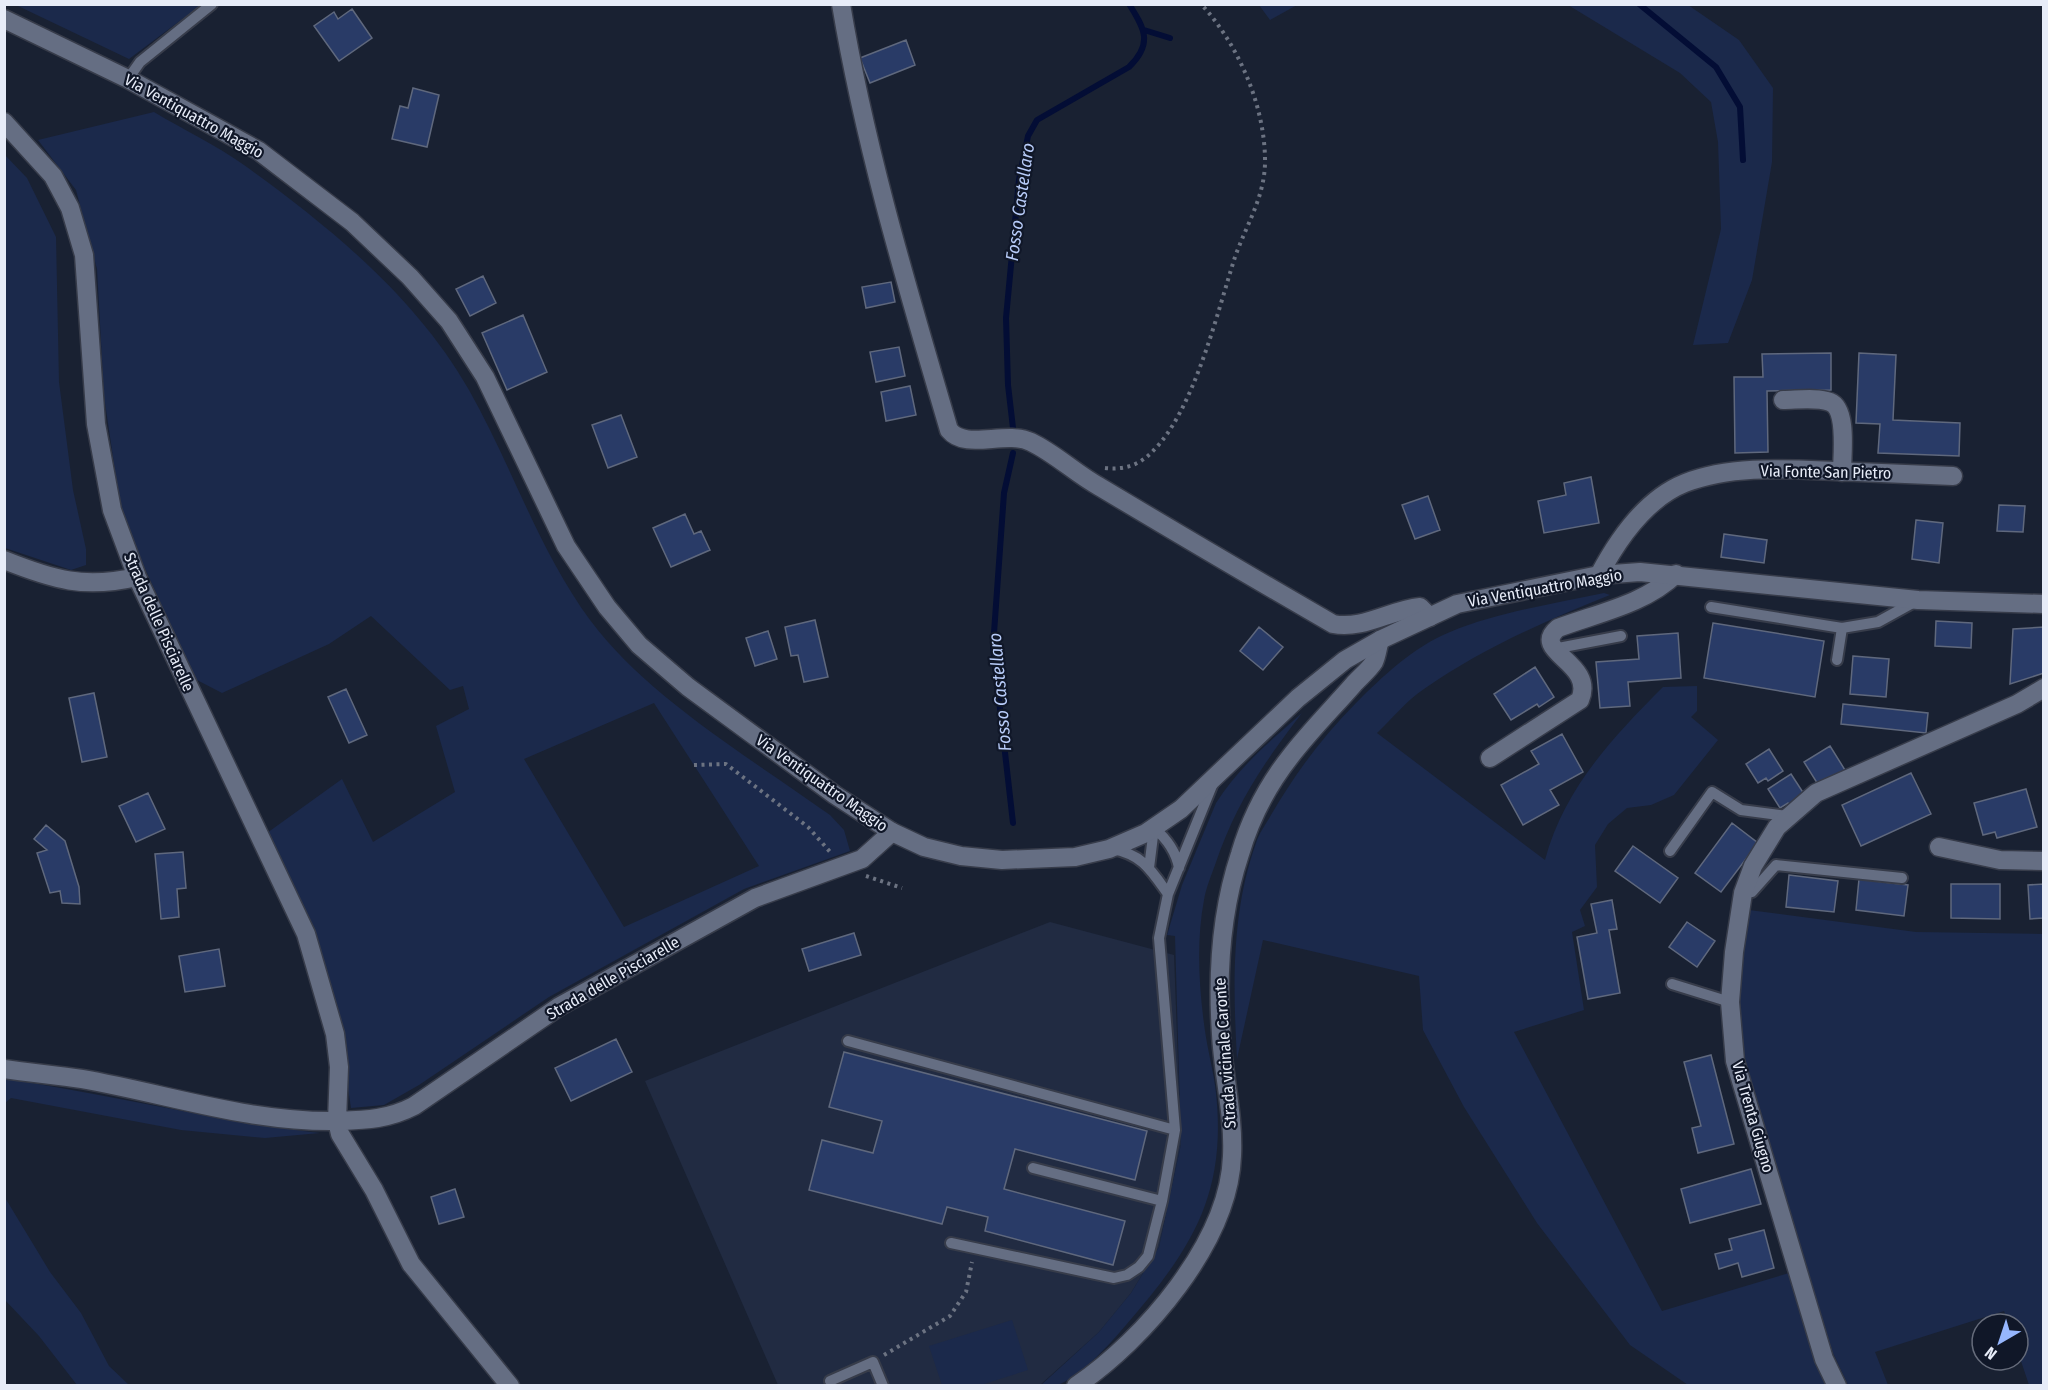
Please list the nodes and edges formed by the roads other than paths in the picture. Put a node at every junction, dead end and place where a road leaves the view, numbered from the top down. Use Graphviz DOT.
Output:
graph roads {
  1 [pos="212,4"];
  2 [pos="841,4"];
  3 [pos="4,19"];
  4 [pos="128,79"];
  5 [pos="4,122"];
  6 [pos="1783,400"];
  7 [pos="1842,472"];
  8 [pos="1953,476"];
  9 [pos="4,560"];
  10 [pos="1676,574"];
  11 [pos="1599,575"];
  12 [pos="137,577"];
  13 [pos="1918,600"];
  14 [pos="2043,604"];
  15 [pos="1712,607"];
  16 [pos="1430,617"];
  17 [pos="1842,628"];
  18 [pos="1621,636"];
  19 [pos="1380,640"];
  20 [pos="1552,648"];
  21 [pos="1837,660"];
  22 [pos="2043,688"];
  23 [pos="1490,758"];
  24 [pos="1218,771"];
  25 [pos="1787,816"];
  26 [pos="1154,828"];
  27 [pos="892,832"];
  28 [pos="1939,848"];
  29 [pos="1108,849"];
  30 [pos="1670,850"];
  31 [pos="2043,861"];
  32 [pos="1149,868"];
  33 [pos="1179,868"];
  34 [pos="1902,878"];
  35 [pos="1743,893"];
  36 [pos="1168,894"];
  37 [pos="1672,984"];
  38 [pos="1730,1002"];
  39 [pos="848,1041"];
  40 [pos="4,1070"];
  41 [pos="337,1121"];
  42 [pos="1175,1130"];
  43 [pos="1033,1168"];
  44 [pos="1162,1201"];
  45 [pos="951,1243"];
  46 [pos="830,1381"];
  47 [pos="510,1386"];
  48 [pos="883,1386"];
  49 [pos="1076,1386"];
  50 [pos="1837,1386"];
  1 -- 4 [label="lane"];
  2 -- 16 [label="street"];
  3 -- 4 [label="street, Via Ventiquattro Maggio"];
  4 -- 27 [label="street, Via Ventiquattro Maggio"];
  5 -- 12 [label="street, Strada delle Pisciarelle"];
  6 -- 7 [label="street"];
  7 -- 8 [label="street, Via Fonte San Pietro"];
  7 -- 11 [label="street, Via Fonte San Pietro"];
  9 -- 12 [label="street"];
  10 -- 11 [label="street, Via Ventiquattro Maggio"];
  10 -- 13 [label="street, Via Ventiquattro Maggio"];
  10 -- 20 [label="street"];
  11 -- 16 [label="street, Via Ventiquattro Maggio"];
  12 -- 41 [label="street, Strada delle Pisciarelle"];
  13 -- 14 [label="street, Via Ventiquattro Maggio"];
  13 -- 17 [label="lane"];
  15 -- 17 [label="lane"];
  16 -- 19 [label="street, Via Ventiquattro Maggio"];
  17 -- 21 [label="lane"];
  18 -- 20 [label="lane"];
  19 -- 24 [label="street, Via Ventiquattro Maggio"];
  19 -- 49 [label="street, Strada vicinale Caronte"];
  20 -- 23 [label="street"];
  22 -- 25 [label="street, Via Trenta Giugno"];
  24 -- 26 [label="street, Via Ventiquattro Maggio"];
  24 -- 33 [label="lane"];
  25 -- 30 [label="lane"];
  25 -- 35 [label="street, Via Trenta Giugno"];
  26 -- 29 [label="street, Via Ventiquattro Maggio"];
  26 -- 32 [label="lane"];
  26 -- 33 [label="lane"];
  27 -- 29 [label="street, Via Ventiquattro Maggio"];
  27 -- 41 [label="street, Strada delle Pisciarelle"];
  28 -- 31 [label="street"];
  29 -- 32 [label="lane"];
  32 -- 36 [label="lane"];
  33 -- 36 [label="lane"];
  34 -- 35 [label="lane"];
  35 -- 38 [label="street, Via Trenta Giugno"];
  36 -- 42 [label="lane"];
  37 -- 38 [label="lane"];
  38 -- 50 [label="street, Via Trenta Giugno"];
  39 -- 42 [label="lane"];
  40 -- 41 [label="street, Strada delle Pisciarelle"];
  41 -- 47 [label="street, Strada delle Pisciarelle"];
  42 -- 44 [label="lane"];
  43 -- 44 [label="lane"];
  44 -- 45 [label="lane"];
  46 -- 48 [label="lane"];
}
